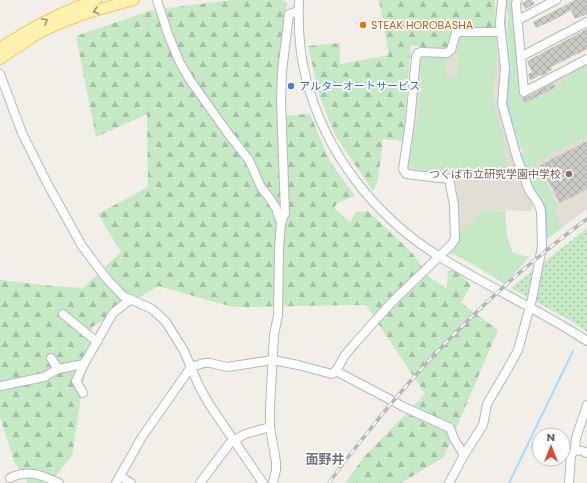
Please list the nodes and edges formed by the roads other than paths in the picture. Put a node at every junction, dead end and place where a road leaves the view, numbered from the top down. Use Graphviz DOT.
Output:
graph roads {
  1 [pos="96,0"];
  2 [pos="134,0"];
  3 [pos="157,0"];
  4 [pos="299,0"];
  5 [pos="502,0"];
  6 [pos="517,0"];
  7 [pos="556,0"];
  8 [pos="298,11"];
  9 [pos="518,20"];
  10 [pos="587,22"];
  11 [pos="501,32"];
  12 [pos="0,48"];
  13 [pos="522,56"];
  14 [pos="0,59"];
  15 [pos="587,59"];
  16 [pos="0,74"];
  17 [pos="281,223"];
  18 [pos="440,256"];
  19 [pos="131,299"];
  20 [pos="530,307"];
  21 [pos="63,314"];
  22 [pos="587,341"];
  23 [pos="97,342"];
  24 [pos="51,358"];
  25 [pos="273,360"];
  26 [pos="84,364"];
  27 [pos="190,367"];
  28 [pos="58,369"];
  29 [pos="336,371"];
  30 [pos="0,386"];
  31 [pos="83,393"];
  32 [pos="587,405"];
  33 [pos="270,427"];
  34 [pos="234,441"];
  35 [pos="575,450"];
  36 [pos="587,453"];
  37 [pos="464,455"];
  38 [pos="10,478"];
  39 [pos="118,479"];
  40 [pos="59,483"];
  41 [pos="131,483"];
  42 [pos="200,483"];
  43 [pos="262,483"];
  44 [pos="273,483"];
  45 [pos="449,483"];
  46 [pos="569,483"];
  12 -- 1 [label="main road, one-way"];
  2 -- 14 [label="main road, one-way"];
  3 -- 17 [label="street"];
  4 -- 8 [label="street"];
  5 -- 11 [label="street"];
  6 -- 9 [label="street"];
  7 -- 9 [label="street"];
  8 -- 17 [label="street"];
  8 -- 18 [label="street"];
  9 -- 13 [label="street"];
  10 -- 13 [label="street"];
  11 -- 18 [label="street"];
  11 -- 20 [label="street"];
  13 -- 15 [label="street"];
  16 -- 19 [label="street"];
  17 -- 25 [label="street"];
  18 -- 20 [label="street"];
  18 -- 29 [label="street"];
  19 -- 23 [label="street"];
  19 -- 27 [label="street"];
  20 -- 22 [label="street"];
  20 -- 37 [label="street"];
  21 -- 23 [label="street"];
  23 -- 26 [label="street"];
  24 -- 28 [label="street"];
  25 -- 27 [label="street"];
  25 -- 29 [label="street"];
  25 -- 33 [label="street"];
  26 -- 28 [label="street"];
  26 -- 31 [label="street"];
  27 -- 34 [label="street"];
  27 -- 39 [label="street"];
  28 -- 30 [label="street"];
  29 -- 37 [label="street"];
  32 -- 35 [label="street"];
  33 -- 34 [label="street"];
  33 -- 44 [label="street"];
  34 -- 42 [label="street"];
  34 -- 43 [label="street"];
  35 -- 36 [label="street"];
  35 -- 46 [label="street"];
  37 -- 45 [label="street"];
  38 -- 40 [label="street"];
  39 -- 41 [label="street"];
}
